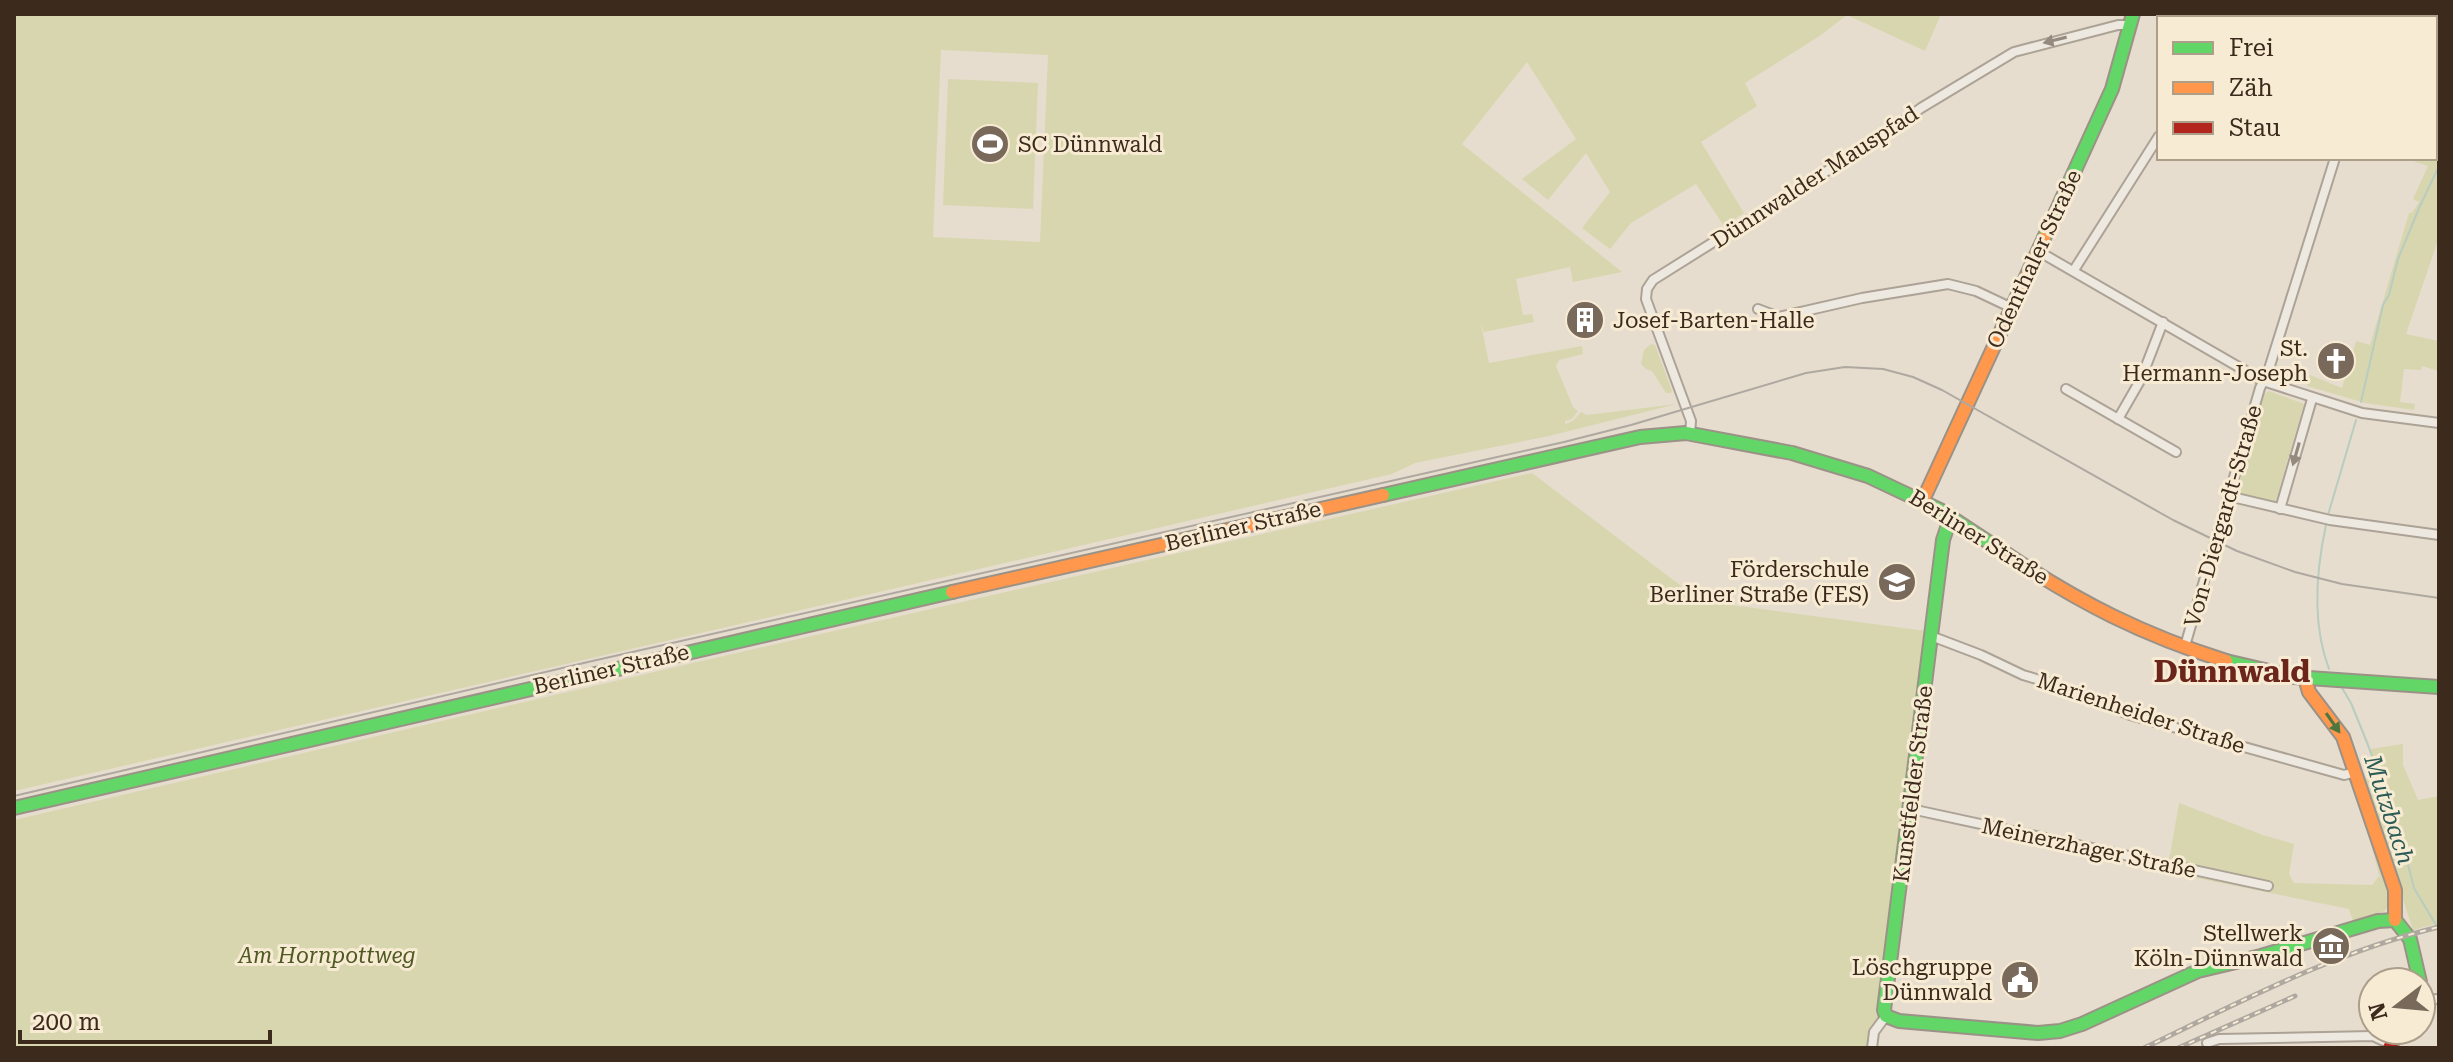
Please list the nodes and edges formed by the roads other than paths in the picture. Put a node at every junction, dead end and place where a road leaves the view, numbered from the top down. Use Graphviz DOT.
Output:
graph roads {
  1 [pos="2146,14"];
  2 [pos="2132,19"];
  3 [pos="2157,139"];
  4 [pos="2334,160"];
  5 [pos="2038,251"];
  6 [pos="2074,270"];
  7 [pos="2012,308"];
  8 [pos="1758,309"];
  9 [pos="2163,322"];
  10 [pos="2263,381"];
  11 [pos="2066,389"];
  12 [pos="2312,399"];
  13 [pos="2118,419"];
  14 [pos="2439,423"];
  15 [pos="1690,434"];
  16 [pos="2176,452"];
  17 [pos="2228,496"];
  18 [pos="1923,500"];
  19 [pos="2280,509"];
  20 [pos="1951,516"];
  21 [pos="2439,535"];
  22 [pos="1931,636"];
  23 [pos="2185,646"];
  24 [pos="2305,678"];
  25 [pos="2439,687"];
  26 [pos="2356,772"];
  27 [pos="14,808"];
  28 [pos="1911,809"];
  29 [pos="2268,886"];
  30 [pos="2395,920"];
  31 [pos="2416,966"];
  32 [pos="1886,1016"];
  33 [pos="2357,1035"];
  34 [pos="2207,1043"];
  35 [pos="2277,1043"];
  36 [pos="1872,1048"];
  1 -- 2 [label="main road, Dünnwalder Mauspfad"];
  2 -- 5 [label="main road, Odenthaler Straße"];
  2 -- 15 [label="street, Dünnwalder Mauspfad, one-way"];
  3 -- 6 [label="street"];
  4 -- 10 [label="street, Von-Diergardt-Straße"];
  5 -- 6 [label="street"];
  5 -- 7 [label="main road, Odenthaler Straße"];
  6 -- 9 [label="street"];
  7 -- 8 [label="street"];
  7 -- 18 [label="main road, Odenthaler Straße"];
  9 -- 10 [label="street"];
  9 -- 13 [label="street"];
  10 -- 12 [label="street"];
  10 -- 17 [label="street, Von-Diergardt-Straße"];
  11 -- 13 [label="street"];
  12 -- 14 [label="street"];
  12 -- 19 [label="street, one-way"];
  13 -- 16 [label="street"];
  15 -- 18 [label="main road, Berliner Straße"];
  15 -- 27 [label="main road, Berliner Straße"];
  17 -- 19 [label="street"];
  17 -- 23 [label="street, Von-Diergardt-Straße"];
  18 -- 20 [label="main road, Berliner Straße"];
  19 -- 21 [label="street"];
  20 -- 22 [label="main road, Kunstfelder Straße"];
  20 -- 23 [label="main road, Berliner Straße"];
  22 -- 26 [label="street, Marienheider Straße"];
  22 -- 28 [label="main road, Kunstfelder Straße"];
  23 -- 24 [label="main road, Berliner Straße"];
  24 -- 25 [label="main road, Berliner Straße"];
  24 -- 26 [label="main road, one-way"];
  26 -- 30 [label="main road"];
  28 -- 29 [label="street, Meinerzhager Straße"];
  28 -- 32 [label="main road, Kunstfelder Straße"];
  30 -- 31 [label="main road"];
  30 -- 32 [label="main road"];
  32 -- 36 [label="street, Kunstfelder Straße"];
  33 -- 35 [label="street"];
  34 -- 35 [label="street"];
}
